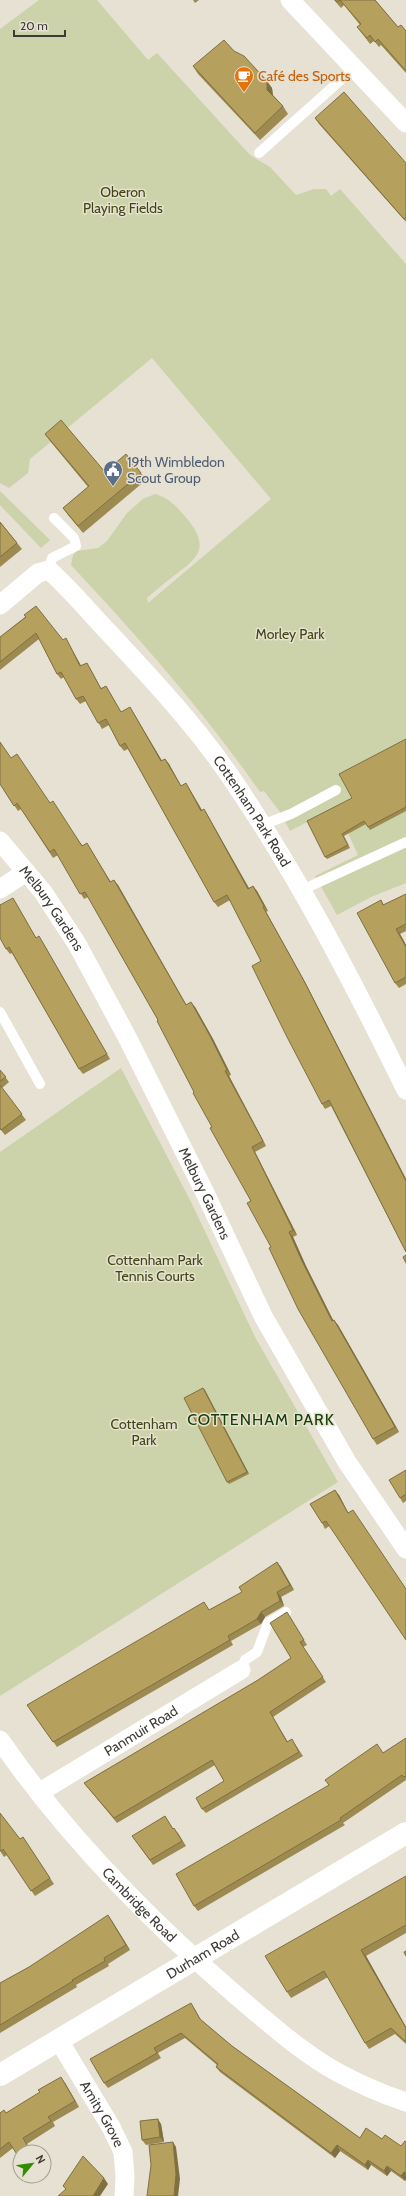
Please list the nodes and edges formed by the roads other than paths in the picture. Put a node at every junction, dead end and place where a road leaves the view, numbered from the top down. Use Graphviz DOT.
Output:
graph roads {
  1 [pos="290,0"];
  2 [pos="353,69"];
  3 [pos="406,123"];
  4 [pos="259,153"];
  5 [pos="54,518"];
  6 [pos="47,570"];
  7 [pos="0,605"];
  8 [pos="336,790"];
  9 [pos="262,825"];
  10 [pos="0,841"];
  11 [pos="406,842"];
  12 [pos="26,872"];
  13 [pos="0,889"];
  14 [pos="302,890"];
  15 [pos="0,1012"];
  16 [pos="40,1084"];
  17 [pos="406,1090"];
  18 [pos="406,1549"];
  19 [pos="286,1612"];
  20 [pos="241,1670"];
  21 [pos="0,1740"];
  22 [pos="40,1792"];
  23 [pos="406,1833"];
  24 [pos="194,1958"];
  25 [pos="58,2039"];
  26 [pos="0,2075"];
  27 [pos="406,2102"];
  28 [pos="124,2196"];
  1 -- 2 [label="street"];
  2 -- 3 [label="street"];
  2 -- 4 [label="lane"];
  5 -- 6 [label="lane"];
  6 -- 7 [label="street"];
  6 -- 9 [label="street, Cottenham Park Road"];
  8 -- 9 [label="lane"];
  9 -- 14 [label="street, Cottenham Park Road"];
  10 -- 12 [label="street, Melbury Gardens"];
  11 -- 14 [label="lane"];
  12 -- 13 [label="street"];
  12 -- 18 [label="street, Melbury Gardens"];
  14 -- 17 [label="street, Cottenham Park Road"];
  15 -- 16 [label="lane"];
  19 -- 20 [label="lane"];
  20 -- 22 [label="street, Panmuir Road"];
  21 -- 22 [label="street, Cambridge Road"];
  22 -- 24 [label="street, Cambridge Road"];
  23 -- 24 [label="main road, Durham Road"];
  24 -- 25 [label="main road, Durham Road"];
  24 -- 27 [label="street, Cambridge Road"];
  25 -- 26 [label="main road, Durham Road"];
  25 -- 28 [label="street, Amity Grove"];
}
